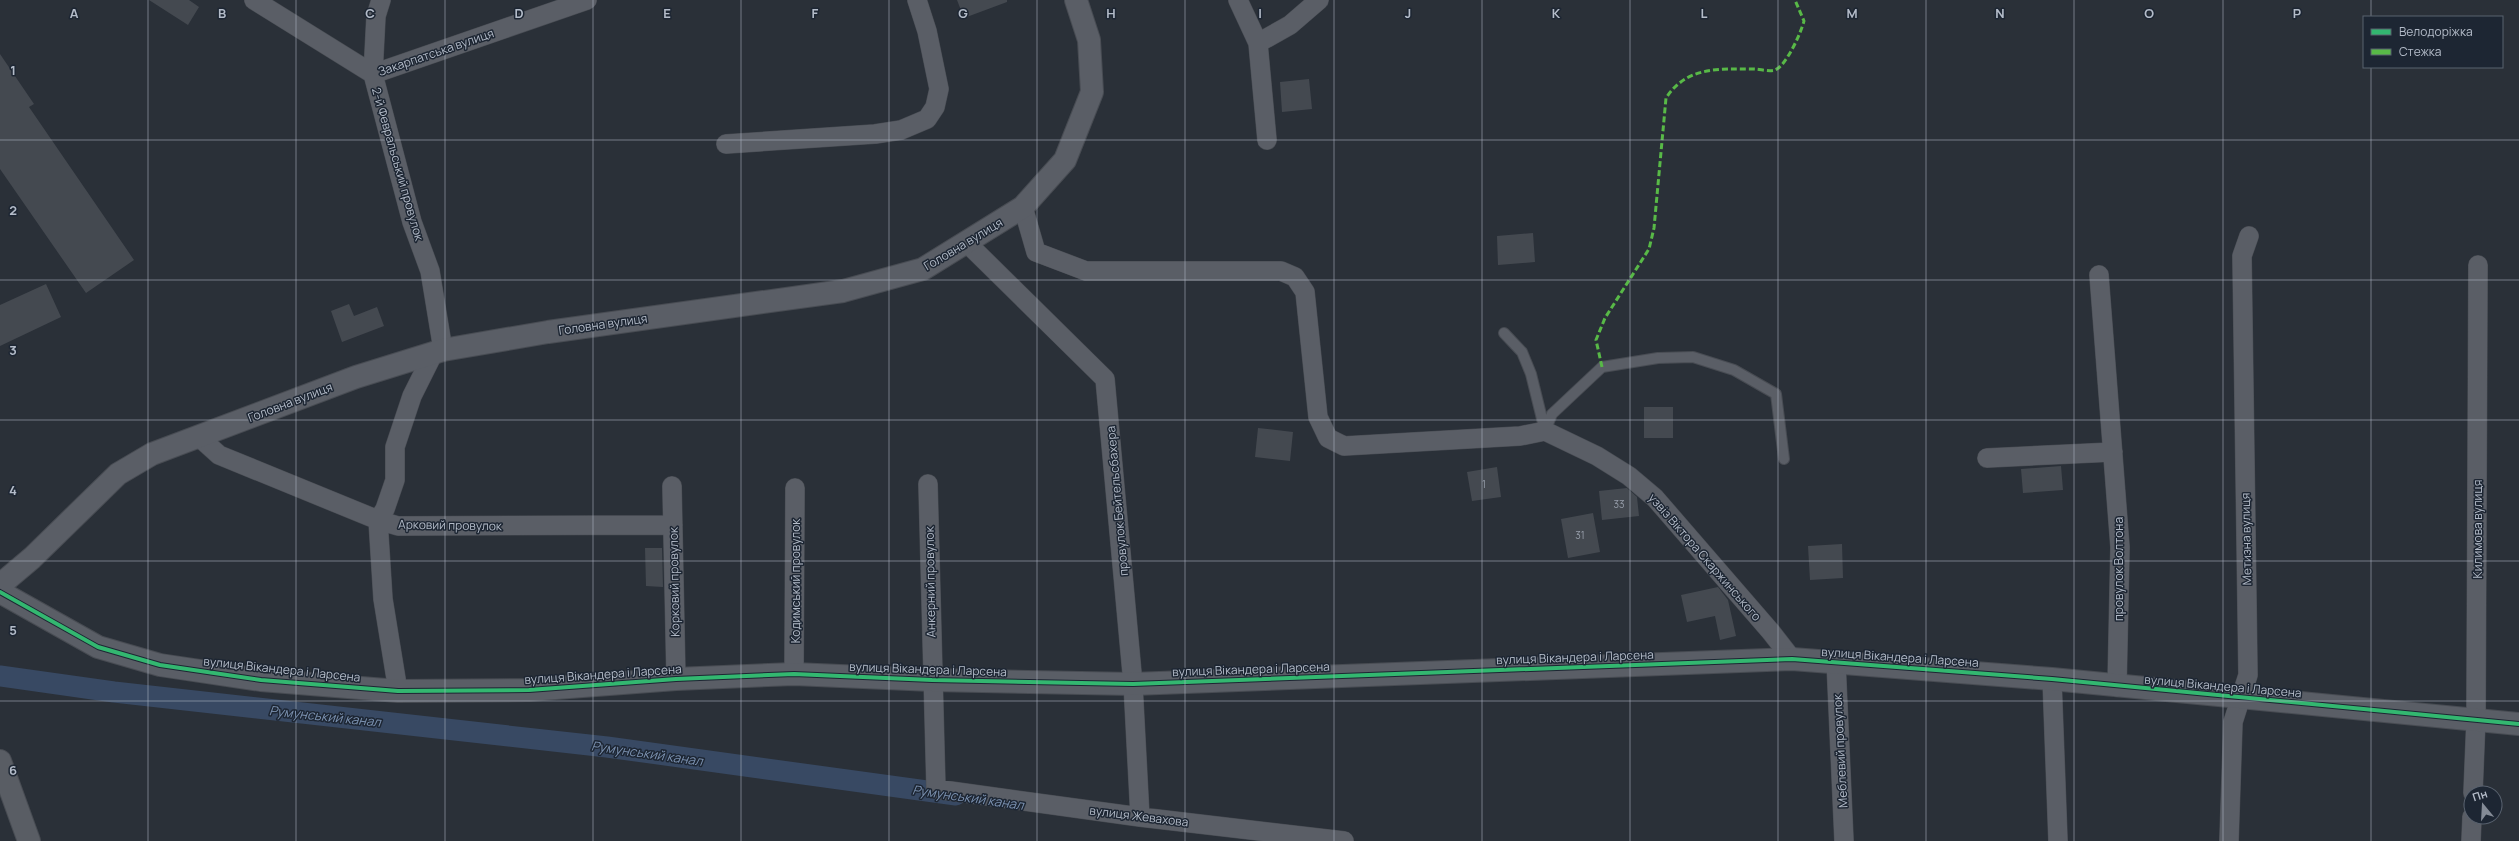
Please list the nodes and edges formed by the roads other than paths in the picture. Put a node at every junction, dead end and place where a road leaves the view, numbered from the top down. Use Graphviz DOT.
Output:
graph roads {
  1 [pos="254,0"];
  2 [pos="381,0"];
  3 [pos="587,0"];
  4 [pos="917,0"];
  5 [pos="1076,0"];
  6 [pos="1238,0"];
  7 [pos="1319,0"];
  8 [pos="1258,43"];
  9 [pos="373,74"];
  10 [pos="1266,140"];
  11 [pos="726,144"];
  12 [pos="1023,207"];
  13 [pos="2248,236"];
  14 [pos="967,243"];
  15 [pos="2478,265"];
  16 [pos="2099,276"];
  17 [pos="1504,333"];
  18 [pos="438,352"];
  19 [pos="1545,431"];
  20 [pos="198,436"];
  21 [pos="2113,452"];
  22 [pos="1784,458"];
  23 [pos="1987,458"];
  24 [pos="928,484"];
  25 [pos="672,486"];
  26 [pos="795,488"];
  27 [pos="378,520"];
  28 [pos="673,526"];
  29 [pos="0,585"];
  30 [pos="0,592"];
  31 [pos="1792,659"];
  32 [pos="1836,662"];
  33 [pos="794,674"];
  34 [pos="676,679"];
  35 [pos="2052,679"];
  36 [pos="932,680"];
  37 [pos="1133,684"];
  38 [pos="2117,687"];
  39 [pos="398,691"];
  40 [pos="2242,698"];
  41 [pos="2476,719"];
  42 [pos="2519,724"];
  43 [pos="0,761"];
  44 [pos="2473,785"];
  45 [pos="936,788"];
  46 [pos="1140,817"];
  47 [pos="2471,825"];
  48 [pos="29,841"];
  49 [pos="1344,841"];
  50 [pos="1844,841"];
  51 [pos="2058,841"];
  52 [pos="2229,841"];
  53 [pos="2470,841"];
  1 -- 9 [label="street, Закарпатська вулиця"];
  2 -- 9 [label="street, 2-й Февральський провулок"];
  3 -- 9 [label="street, Закарпатська вулиця"];
  4 -- 11 [label="street"];
  5 -- 12 [label="street, Головна вулиця"];
  6 -- 8 [label="street"];
  7 -- 8 [label="street"];
  8 -- 10 [label="street"];
  9 -- 18 [label="street, 2-й Февральський провулок"];
  12 -- 14 [label="street, Головна вулиця"];
  12 -- 19 [label="street"];
  13 -- 40 [label="street, Метизна вулиця"];
  14 -- 18 [label="street, Головна вулиця"];
  14 -- 37 [label="street, провулок Бейтельсбахера"];
  15 -- 41 [label="street, Килимова вулиця"];
  16 -- 21 [label="street, провулок Волтона"];
  17 -- 19 [label="lane"];
  18 -- 20 [label="street, Головна вулиця"];
  18 -- 27 [label="street"];
  19 -- 22 [label="lane"];
  19 -- 31 [label="street, узвіз Віктора Скаржинського"];
  20 -- 27 [label="street, Арковий провулок"];
  20 -- 29 [label="street, Головна вулиця"];
  21 -- 23 [label="street"];
  21 -- 38 [label="street, провулок Волтона"];
  24 -- 36 [label="street, Анкерний провулок"];
  25 -- 28 [label="street, Корковий провулок"];
  26 -- 33 [label="street, Кодимський провулок"];
  27 -- 28 [label="street, Арковий провулок"];
  27 -- 39 [label="street"];
  28 -- 34 [label="street, Корковий провулок"];
  30 -- 39 [label="street, вулиця Вікандера і Ларсена"];
  31 -- 32 [label="street, вулиця Вікандера і Ларсена"];
  31 -- 37 [label="street, вулиця Вікандера і Ларсена"];
  32 -- 35 [label="street, вулиця Вікандера і Ларсена"];
  32 -- 50 [label="street, Меблевий провулок"];
  33 -- 34 [label="street, вулиця Вікандера і Ларсена"];
  33 -- 36 [label="street, вулиця Вікандера і Ларсена"];
  34 -- 39 [label="street, вулиця Вікандера і Ларсена"];
  35 -- 38 [label="street, вулиця Вікандера і Ларсена"];
  35 -- 51 [label="street"];
  36 -- 37 [label="street, вулиця Вікандера і Ларсена"];
  36 -- 45 [label="street, Анкерний провулок"];
  37 -- 46 [label="street, провулок Бейтельсбахера"];
  38 -- 40 [label="street, вулиця Вікандера і Ларсена"];
  40 -- 41 [label="street, вулиця Вікандера і Ларсена"];
  40 -- 52 [label="street, Метизна вулиця"];
  41 -- 42 [label="street, вулиця Вікандера і Ларсена"];
  41 -- 44 [label="street, Килимова вулиця"];
  43 -- 48 [label="main road"];
  45 -- 46 [label="street, вулиця Жевахова"];
  46 -- 49 [label="street, вулиця Жевахова"];
  47 -- 53 [label="street"];
}
